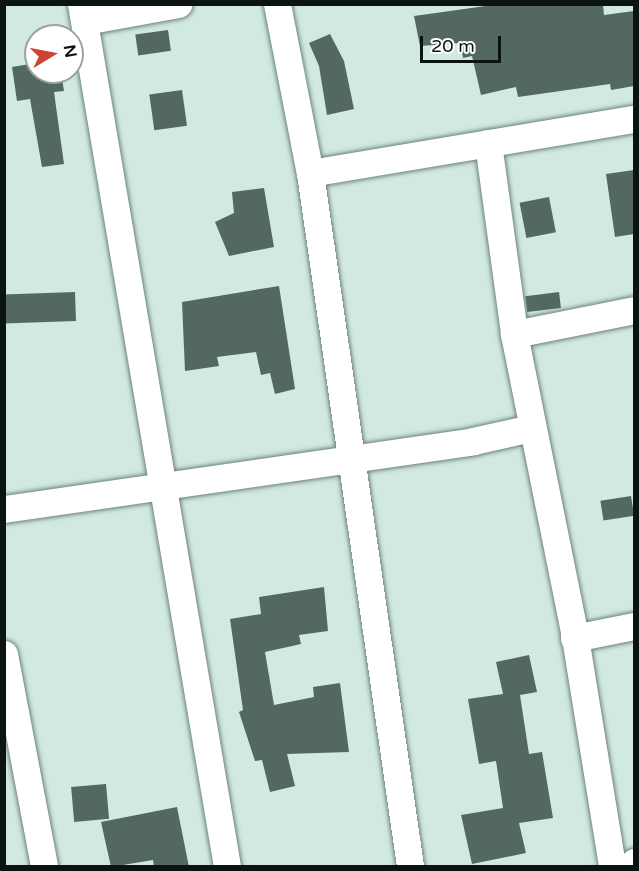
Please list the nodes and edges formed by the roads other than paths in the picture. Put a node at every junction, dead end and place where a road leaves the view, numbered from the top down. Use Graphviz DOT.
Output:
graph roads {
  1 [pos="178,4"];
  2 [pos="277,4"];
  3 [pos="83,13"];
  4 [pos="634,119"];
  5 [pos="488,143"];
  6 [pos="310,173"];
  7 [pos="634,309"];
  8 [pos="514,334"];
  9 [pos="531,428"];
  10 [pos="352,459"];
  11 [pos="161,486"];
  12 [pos="4,509"];
  13 [pos="634,626"];
  14 [pos="574,638"];
  15 [pos="4,654"];
  16 [pos="44,867"];
  17 [pos="227,867"];
  18 [pos="410,867"];
  19 [pos="612,867"];
  1 -- 3 [label="street"];
  2 -- 6 [label="street"];
  3 -- 11 [label="street"];
  4 -- 5 [label="street"];
  5 -- 6 [label="street"];
  5 -- 8 [label="street"];
  6 -- 10 [label="street"];
  7 -- 8 [label="street"];
  8 -- 9 [label="street"];
  9 -- 10 [label="street"];
  9 -- 14 [label="street"];
  10 -- 11 [label="street"];
  10 -- 18 [label="street"];
  11 -- 12 [label="street"];
  11 -- 17 [label="street"];
  13 -- 14 [label="street"];
  14 -- 19 [label="street"];
  15 -- 16 [label="street"];
}
